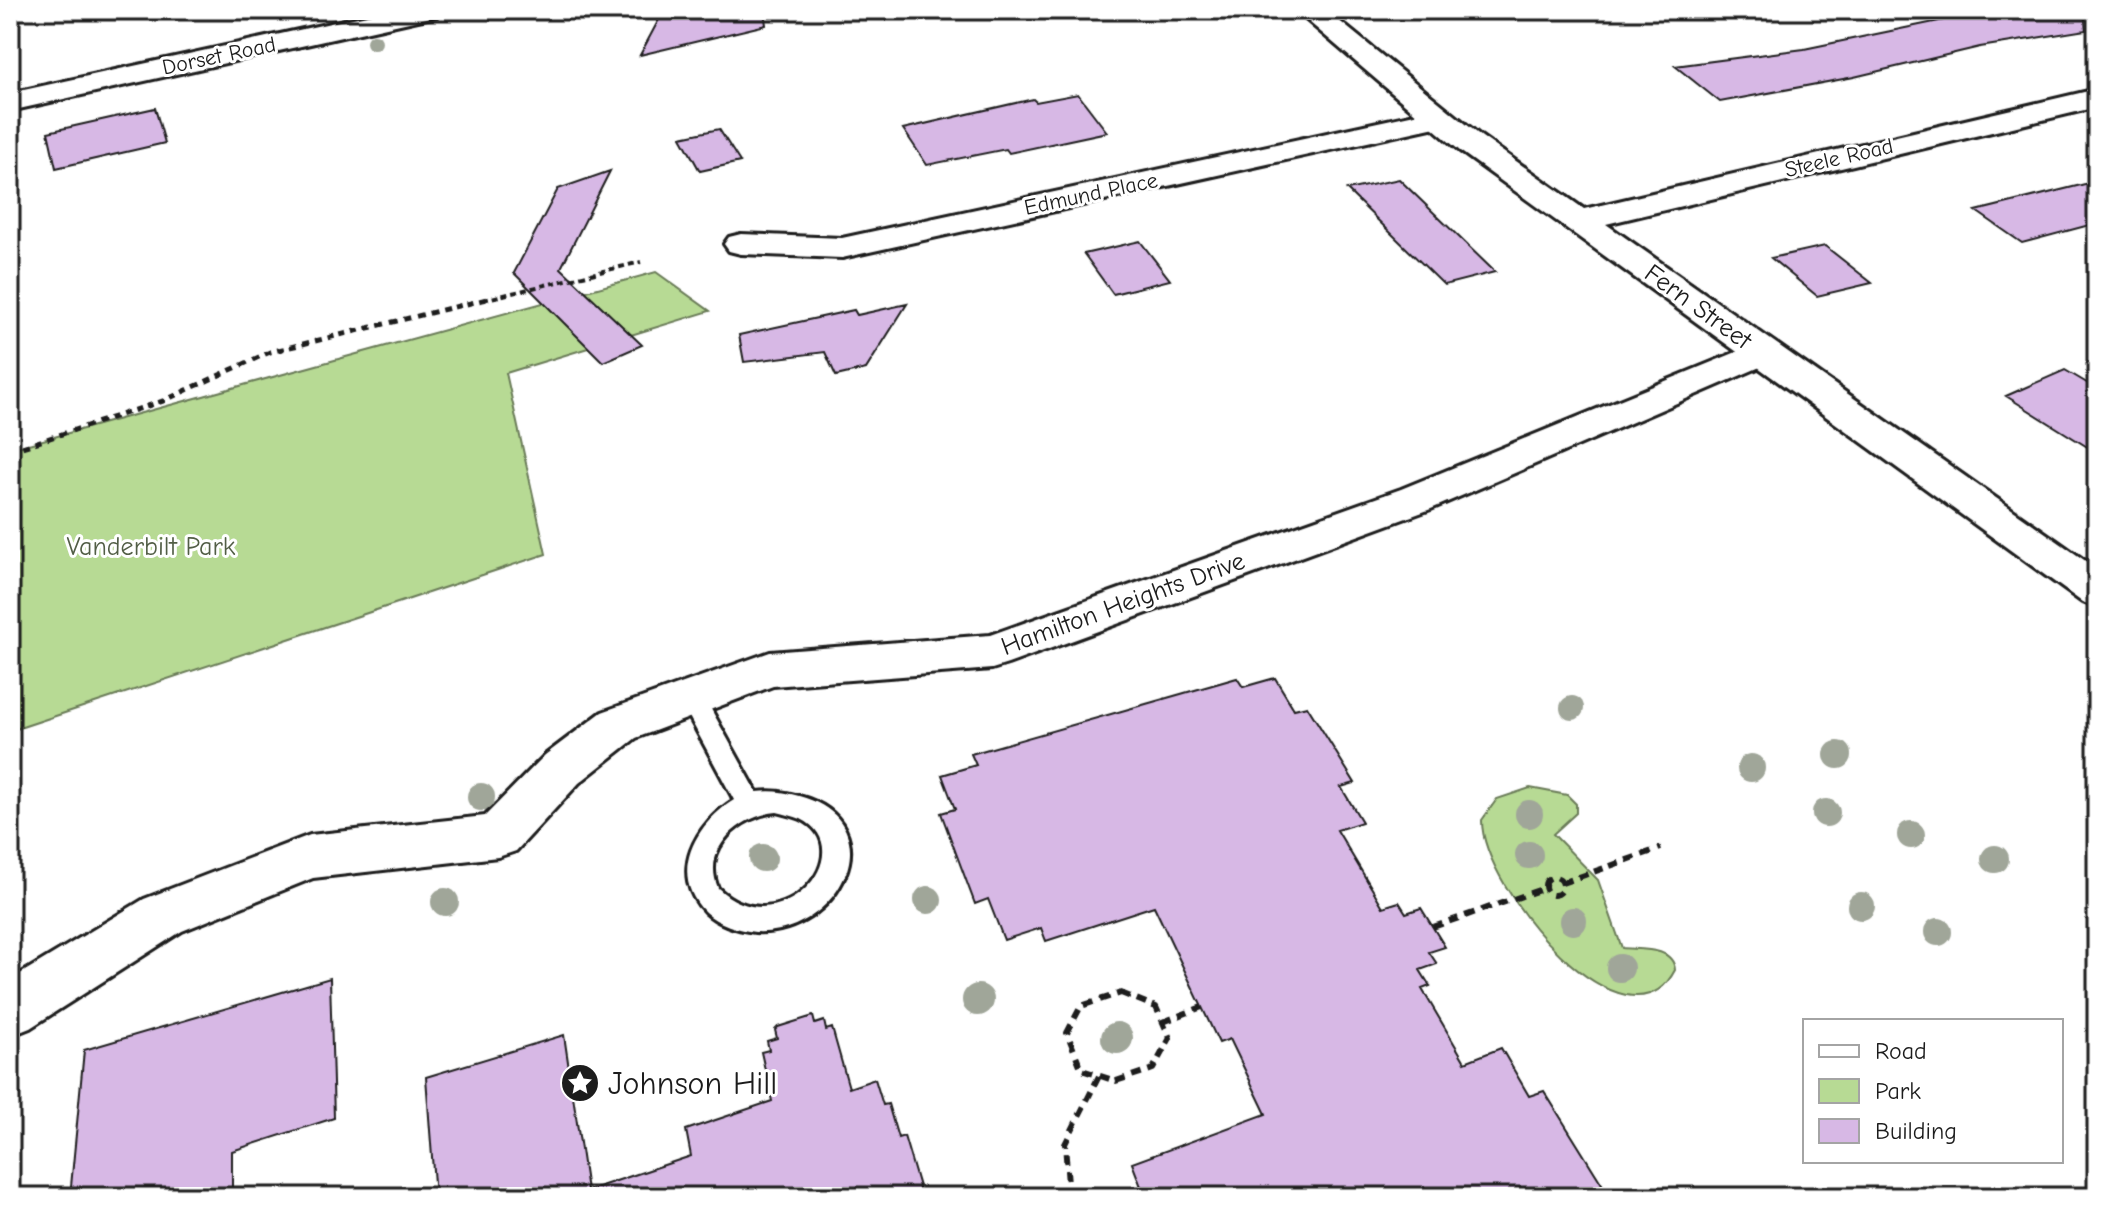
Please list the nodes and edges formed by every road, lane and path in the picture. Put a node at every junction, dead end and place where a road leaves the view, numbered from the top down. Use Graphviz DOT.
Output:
graph roads {
  1 [pos="427,10"];
  2 [pos="1309,10"];
  3 [pos="2097,98"];
  4 [pos="10,102"];
  5 [pos="1438,118"];
  6 [pos="1581,220"];
  7 [pos="741,244"];
  8 [pos="641,262"];
  9 [pos="1761,353"];
  10 [pos="10,451"];
  11 [pos="2097,591"];
  12 [pos="692,698"];
  13 [pos="750,804"];
  14 [pos="1661,848"];
  15 [pos="1562,883"];
  16 [pos="1545,888"];
  17 [pos="1433,927"];
  18 [pos="1202,1007"];
  19 [pos="10,1010"];
  20 [pos="1163,1022"];
  21 [pos="1099,1076"];
  22 [pos="1069,1197"];
  1 -- 4 [label="street, Dorset Road"];
  2 -- 5 [label="street, Fern Street"];
  3 -- 6 [label="street, Steele Road"];
  5 -- 6 [label="street, Fern Street"];
  5 -- 7 [label="street, Edmund Place"];
  6 -- 9 [label="street, Fern Street"];
  8 -- 10 [label="path"];
  9 -- 11 [label="street, Fern Street"];
  9 -- 12 [label="street, Hamilton Heights Drive"];
  12 -- 13 [label="lane"];
  12 -- 19 [label="street, Hamilton Heights Drive"];
  13 -- 13 [label="lane"];
  14 -- 15 [label="path"];
  15 -- 16 [label="path"];
  15 -- 16 [label="path"];
  16 -- 17 [label="path"];
  18 -- 20 [label="path"];
  20 -- 21 [label="path"];
  20 -- 21 [label="path"];
  21 -- 22 [label="path"];
}
